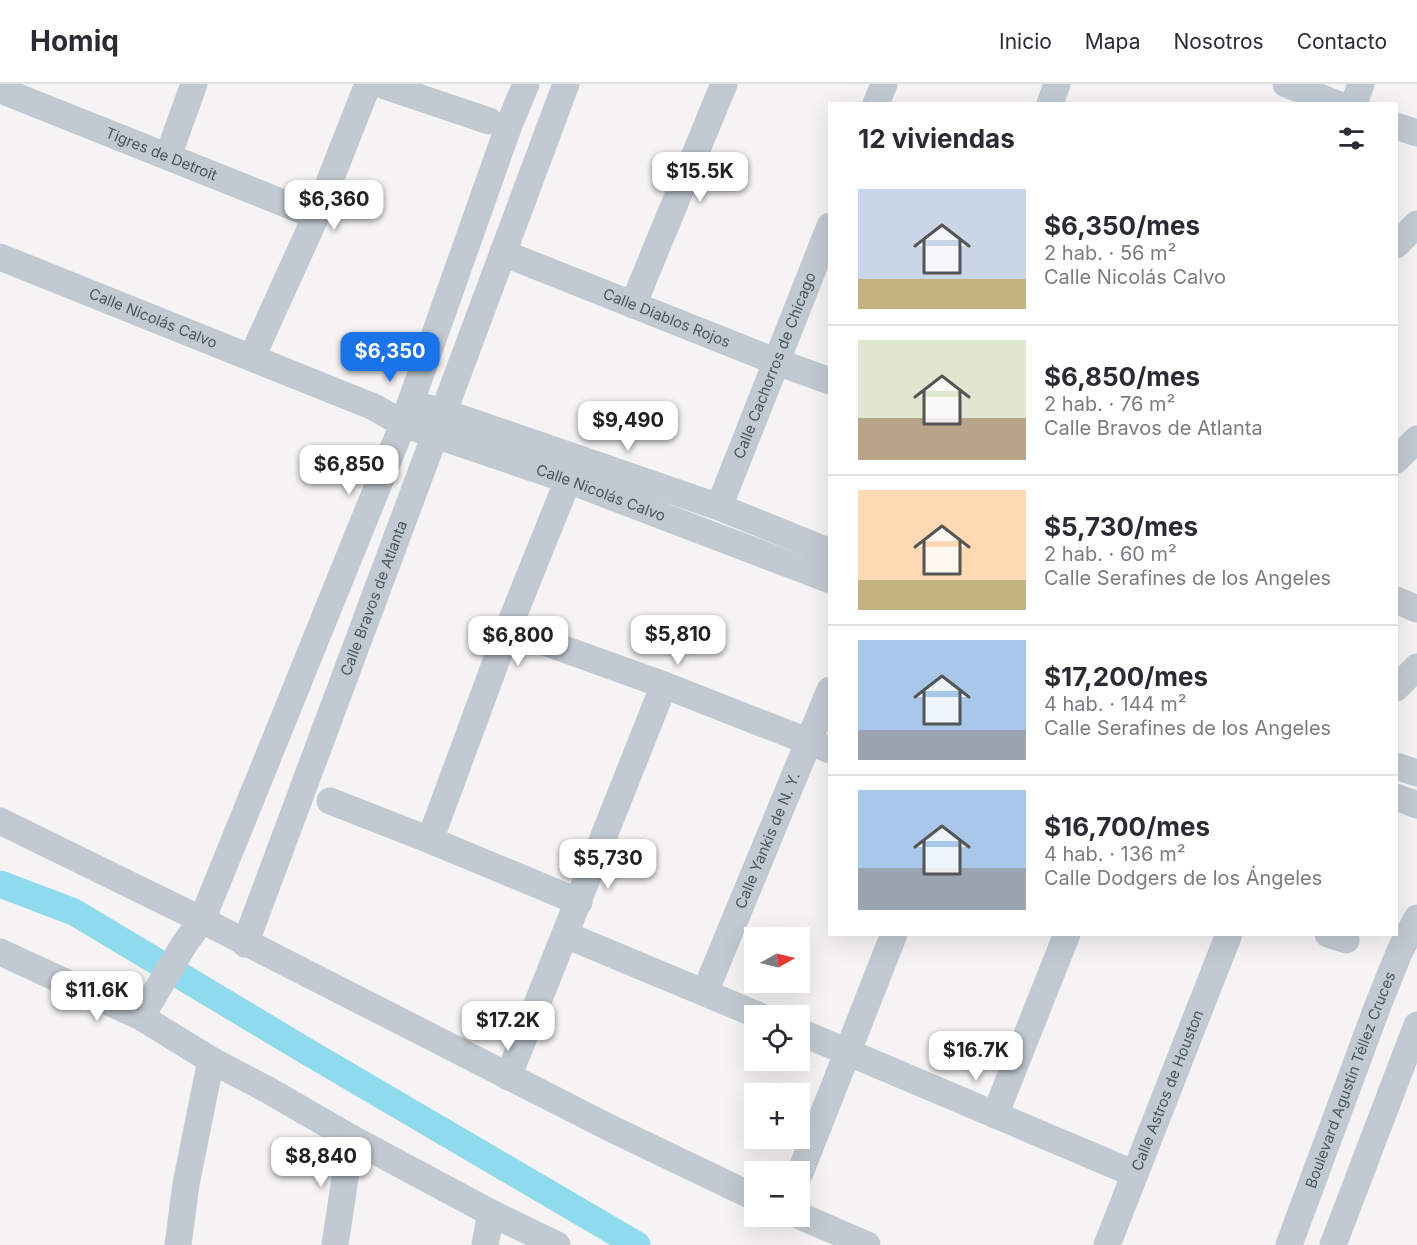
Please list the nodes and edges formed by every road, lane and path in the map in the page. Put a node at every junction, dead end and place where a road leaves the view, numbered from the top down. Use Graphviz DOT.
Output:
graph roads {
  1 [pos="194,84"];
  2 [pos="368,84"];
  3 [pos="379,84"];
  4 [pos="526,84"];
  5 [pos="566,84"];
  6 [pos="724,84"];
  7 [pos="884,84"];
  8 [pos="1058,84"];
  9 [pos="1286,84"];
  10 [pos="1361,84"];
  11 [pos="7,97"];
  12 [pos="877,102"];
  13 [pos="1051,102"];
  14 [pos="1332,102"];
  15 [pos="1355,102"];
  16 [pos="489,121"];
  17 [pos="1398,127"];
  18 [pos="1417,133"];
  19 [pos="168,156"];
  20 [pos="316,216"];
  21 [pos="1417,224"];
  22 [pos="828,231"];
  23 [pos="1398,243"];
  24 [pos="503,252"];
  25 [pos="0,257"];
  26 [pos="633,305"];
  27 [pos="252,357"];
  28 [pos="777,362"];
  29 [pos="828,380"];
  30 [pos="407,414"];
  31 [pos="439,424"];
  32 [pos="1417,439"];
  33 [pos="1398,458"];
  34 [pos="568,480"];
  35 [pos="719,507"];
  36 [pos="828,551"];
  37 [pos="828,579"];
  38 [pos="1398,601"];
  39 [pos="1417,609"];
  40 [pos="508,629"];
  41 [pos="1417,667"];
  42 [pos="664,685"];
  43 [pos="1398,686"];
  44 [pos="828,700"];
  45 [pos="819,746"];
  46 [pos="1398,767"];
  47 [pos="1417,773"];
  48 [pos="1398,798"];
  49 [pos="330,801"];
  50 [pos="1417,805"];
  51 [pos="0,821"];
  52 [pos="430,840"];
  53 [pos="579,902"];
  54 [pos="1417,918"];
  55 [pos="202,920"];
  56 [pos="566,934"];
  57 [pos="893,936"];
  58 [pos="1066,936"];
  59 [pos="1228,936"];
  60 [pos="245,944"];
  61 [pos="0,952"];
  62 [pos="705,992"];
  63 [pos="744,1009"];
  64 [pos="141,1017"];
  65 [pos="1417,1025"];
  66 [pos="810,1036"];
  67 [pos="848,1053"];
  68 [pos="211,1060"];
  69 [pos="508,1077"];
  70 [pos="995,1115"];
  71 [pos="351,1138"];
  72 [pos="805,1161"];
  73 [pos="1135,1174"];
  74 [pos="744,1192"];
  75 [pos="490,1213"];
  76 [pos="810,1220"];
  77 [pos="178,1245"];
  78 [pos="335,1245"];
  79 [pos="485,1245"];
  80 [pos="557,1245"];
  81 [pos="867,1245"];
  82 [pos="1107,1245"];
  83 [pos="1288,1245"];
  84 [pos="1333,1245"];
  1 -- 19 [label="street"];
  2 -- 20 [label="street"];
  3 -- 16 [label="street"];
  4 -- 30 [label="street"];
  5 -- 24 [label="street, Calle Bravos de Atlanta"];
  6 -- 26 [label="street"];
  7 -- 12 [label="street"];
  8 -- 13 [label="street"];
  9 -- 14 [label="street"];
  10 -- 15 [label="street"];
  11 -- 19 [label="street, Tigres de Detroit"];
  17 -- 18 [label="street"];
  19 -- 20 [label="street, Tigres de Detroit"];
  20 -- 27 [label="street"];
  21 -- 23 [label="street"];
  22 -- 28 [label="street, Calle Cachorros de Chicago"];
  24 -- 26 [label="street, Calle Diablos Rojos"];
  24 -- 31 [label="street, Calle Bravos de Atlanta"];
  25 -- 27 [label="street, Calle Nicolás Calvo"];
  26 -- 28 [label="street, Calle Diablos Rojos"];
  27 -- 30 [label="street, Calle Nicolás Calvo"];
  28 -- 29 [label="street, Calle Diablos Rojos"];
  28 -- 35 [label="street, Calle Cachorros de Chicago"];
  30 -- 31 [label="street, Calle Nicolás Calvo"];
  30 -- 55 [label="street"];
  31 -- 34 [label="street, Calle Nicolás Calvo"];
  31 -- 35 [label="street, Calle Nicolás Calvo"];
  31 -- 60 [label="street, Calle Bravos de Atlanta"];
  32 -- 33 [label="street"];
  34 -- 37 [label="street, Calle Nicolás Calvo"];
  34 -- 40 [label="street"];
  35 -- 36 [label="street, Calle Nicolás Calvo"];
  38 -- 39 [label="street"];
  40 -- 42 [label="street"];
  40 -- 52 [label="street"];
  41 -- 43 [label="street"];
  42 -- 45 [label="street"];
  42 -- 53 [label="street"];
  44 -- 45 [label="street, Calle Yankis de N. Y."];
  45 -- 62 [label="street, Calle Yankis de N. Y."];
  46 -- 47 [label="street"];
  48 -- 50 [label="street"];
  49 -- 52 [label="street"];
  51 -- 55 [label="street"];
  52 -- 53 [label="street"];
  53 -- 56 [label="street"];
  54 -- 83 [label="street, Boulevard Agustín Téllez Cruces"];
  55 -- 60 [label="street"];
  55 -- 64 [label="street"];
  56 -- 62 [label="street"];
  56 -- 69 [label="street"];
  57 -- 67 [label="street"];
  58 -- 70 [label="street"];
  59 -- 73 [label="street, Calle Astros de Houston"];
  60 -- 69 [label="street"];
  61 -- 64 [label="street"];
  62 -- 63 [label="street"];
  64 -- 68 [label="street"];
  65 -- 84 [label="street"];
  66 -- 67 [label="street"];
  67 -- 70 [label="street"];
  67 -- 72 [label="street"];
  68 -- 71 [label="street"];
  68 -- 77 [label="street"];
  69 -- 74 [label="street"];
  70 -- 73 [label="street"];
  71 -- 75 [label="street"];
  71 -- 78 [label="street"];
  73 -- 82 [label="street, Calle Astros de Houston"];
  75 -- 79 [label="street"];
  75 -- 80 [label="street"];
  76 -- 81 [label="street"];
}
